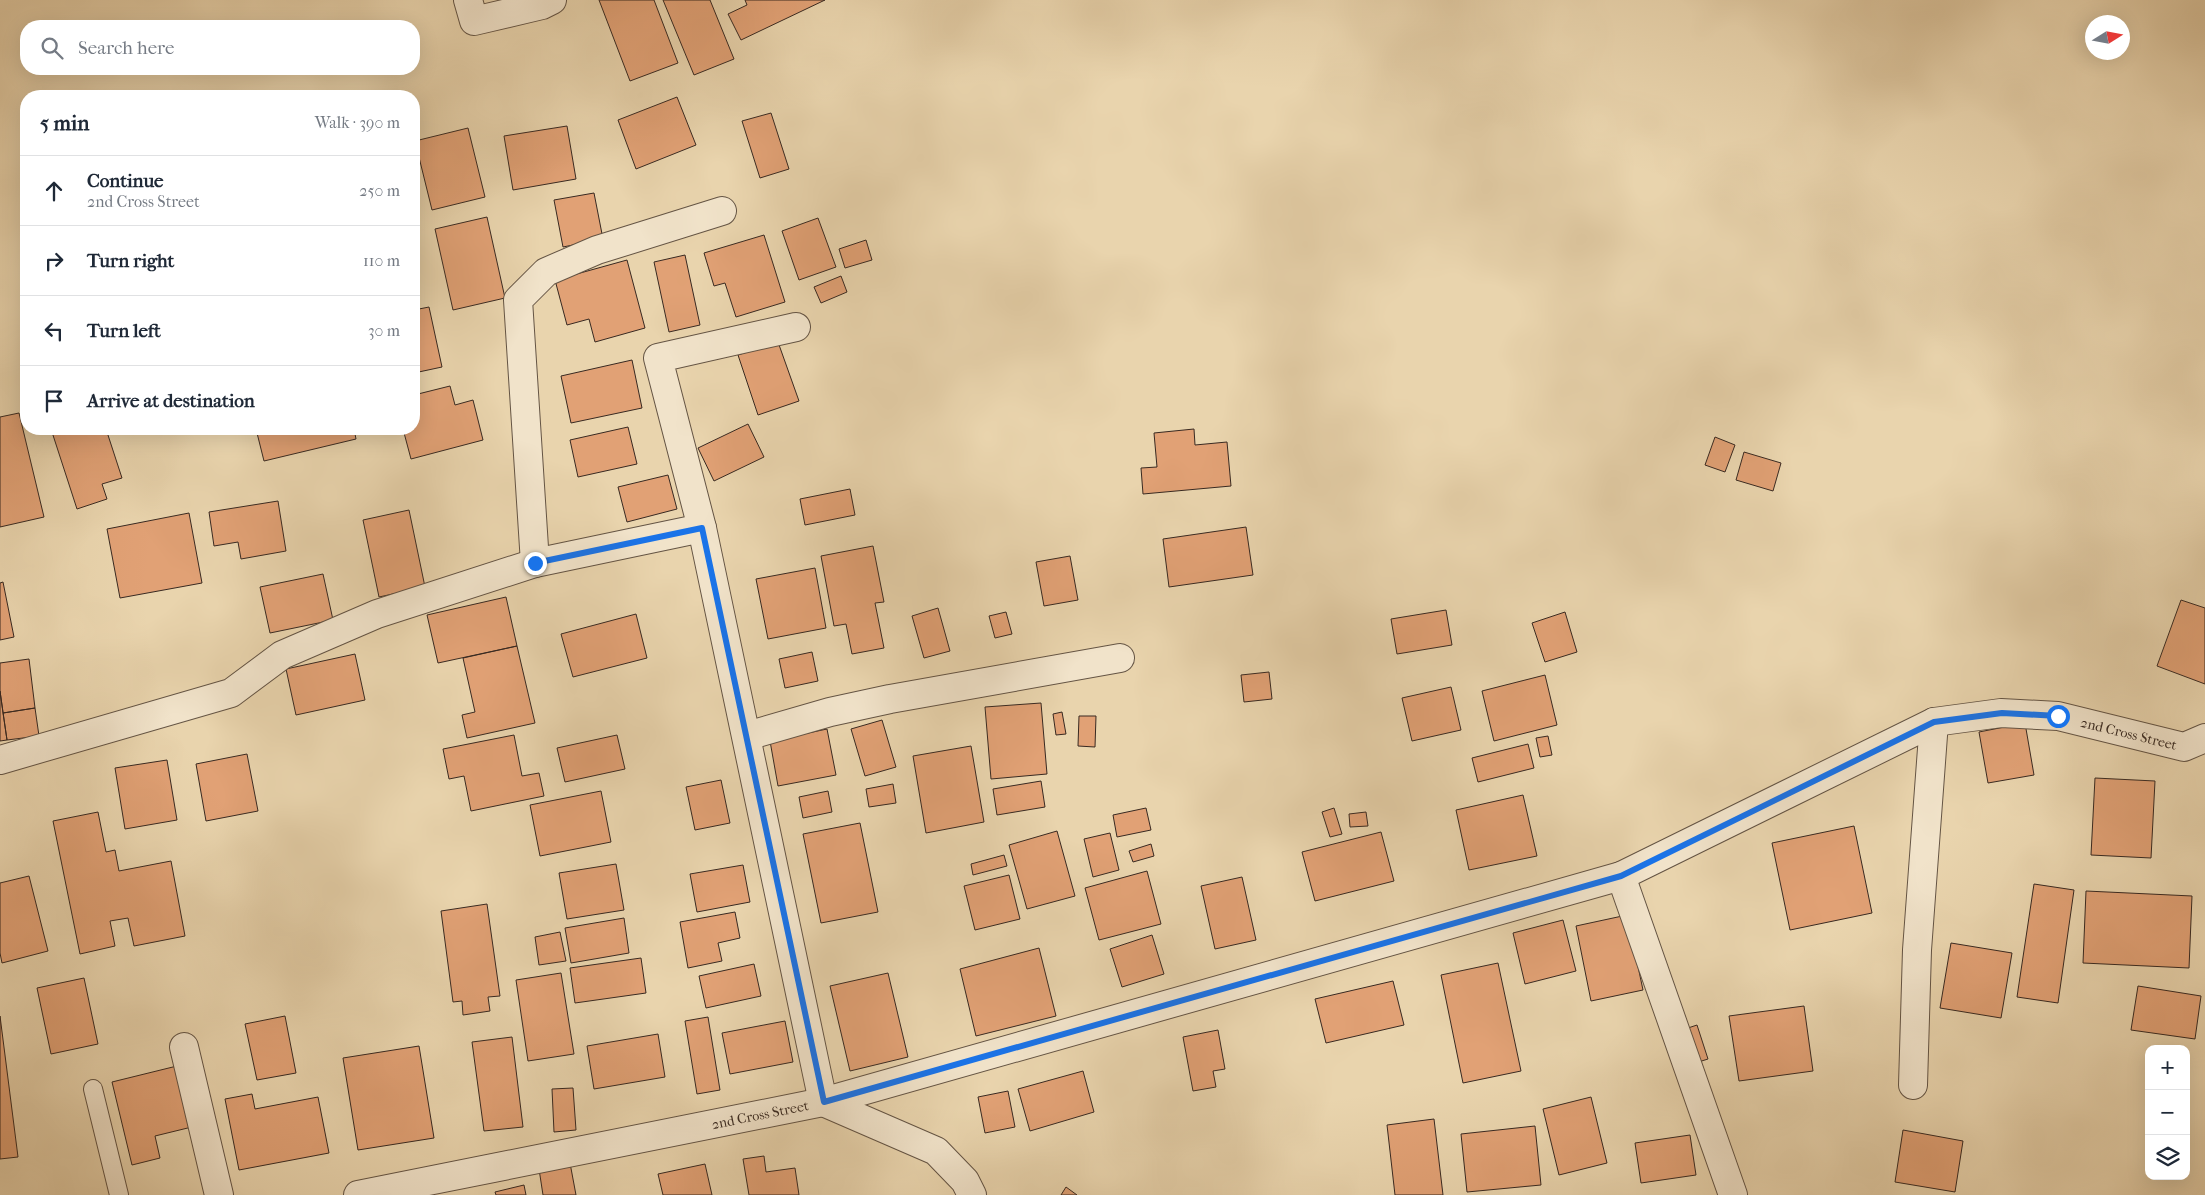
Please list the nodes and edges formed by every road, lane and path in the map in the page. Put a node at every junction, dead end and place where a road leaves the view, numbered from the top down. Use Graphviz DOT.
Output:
graph roads {
  1 [pos="468,0"];
  2 [pos="552,0"];
  3 [pos="722,210"];
  4 [pos="796,326"];
  5 [pos="702,528"];
  6 [pos="535,563"];
  7 [pos="1120,658"];
  8 [pos="1934,722"];
  9 [pos="747,736"];
  10 [pos="2205,738"];
  11 [pos="0,760"];
  12 [pos="1621,876"];
  13 [pos="184,1047"];
  14 [pos="1913,1085"];
  15 [pos="93,1088"];
  16 [pos="824,1102"];
  17 [pos="119,1195"];
  18 [pos="220,1195"];
  19 [pos="358,1195"];
  20 [pos="972,1195"];
  21 [pos="1733,1195"];
  1 -- 2 [label="street"];
  3 -- 6 [label="street"];
  4 -- 5 [label="street"];
  5 -- 6 [label="street"];
  5 -- 9 [label="street"];
  6 -- 11 [label="street"];
  7 -- 9 [label="street"];
  8 -- 10 [label="street, 2nd Cross Street"];
  8 -- 12 [label="street, 2nd Cross Street"];
  8 -- 14 [label="street"];
  9 -- 16 [label="street"];
  12 -- 16 [label="street, 2nd Cross Street"];
  12 -- 21 [label="street"];
  13 -- 18 [label="street"];
  15 -- 17 [label="lane"];
  16 -- 19 [label="street, 2nd Cross Street"];
  16 -- 20 [label="street"];
}
